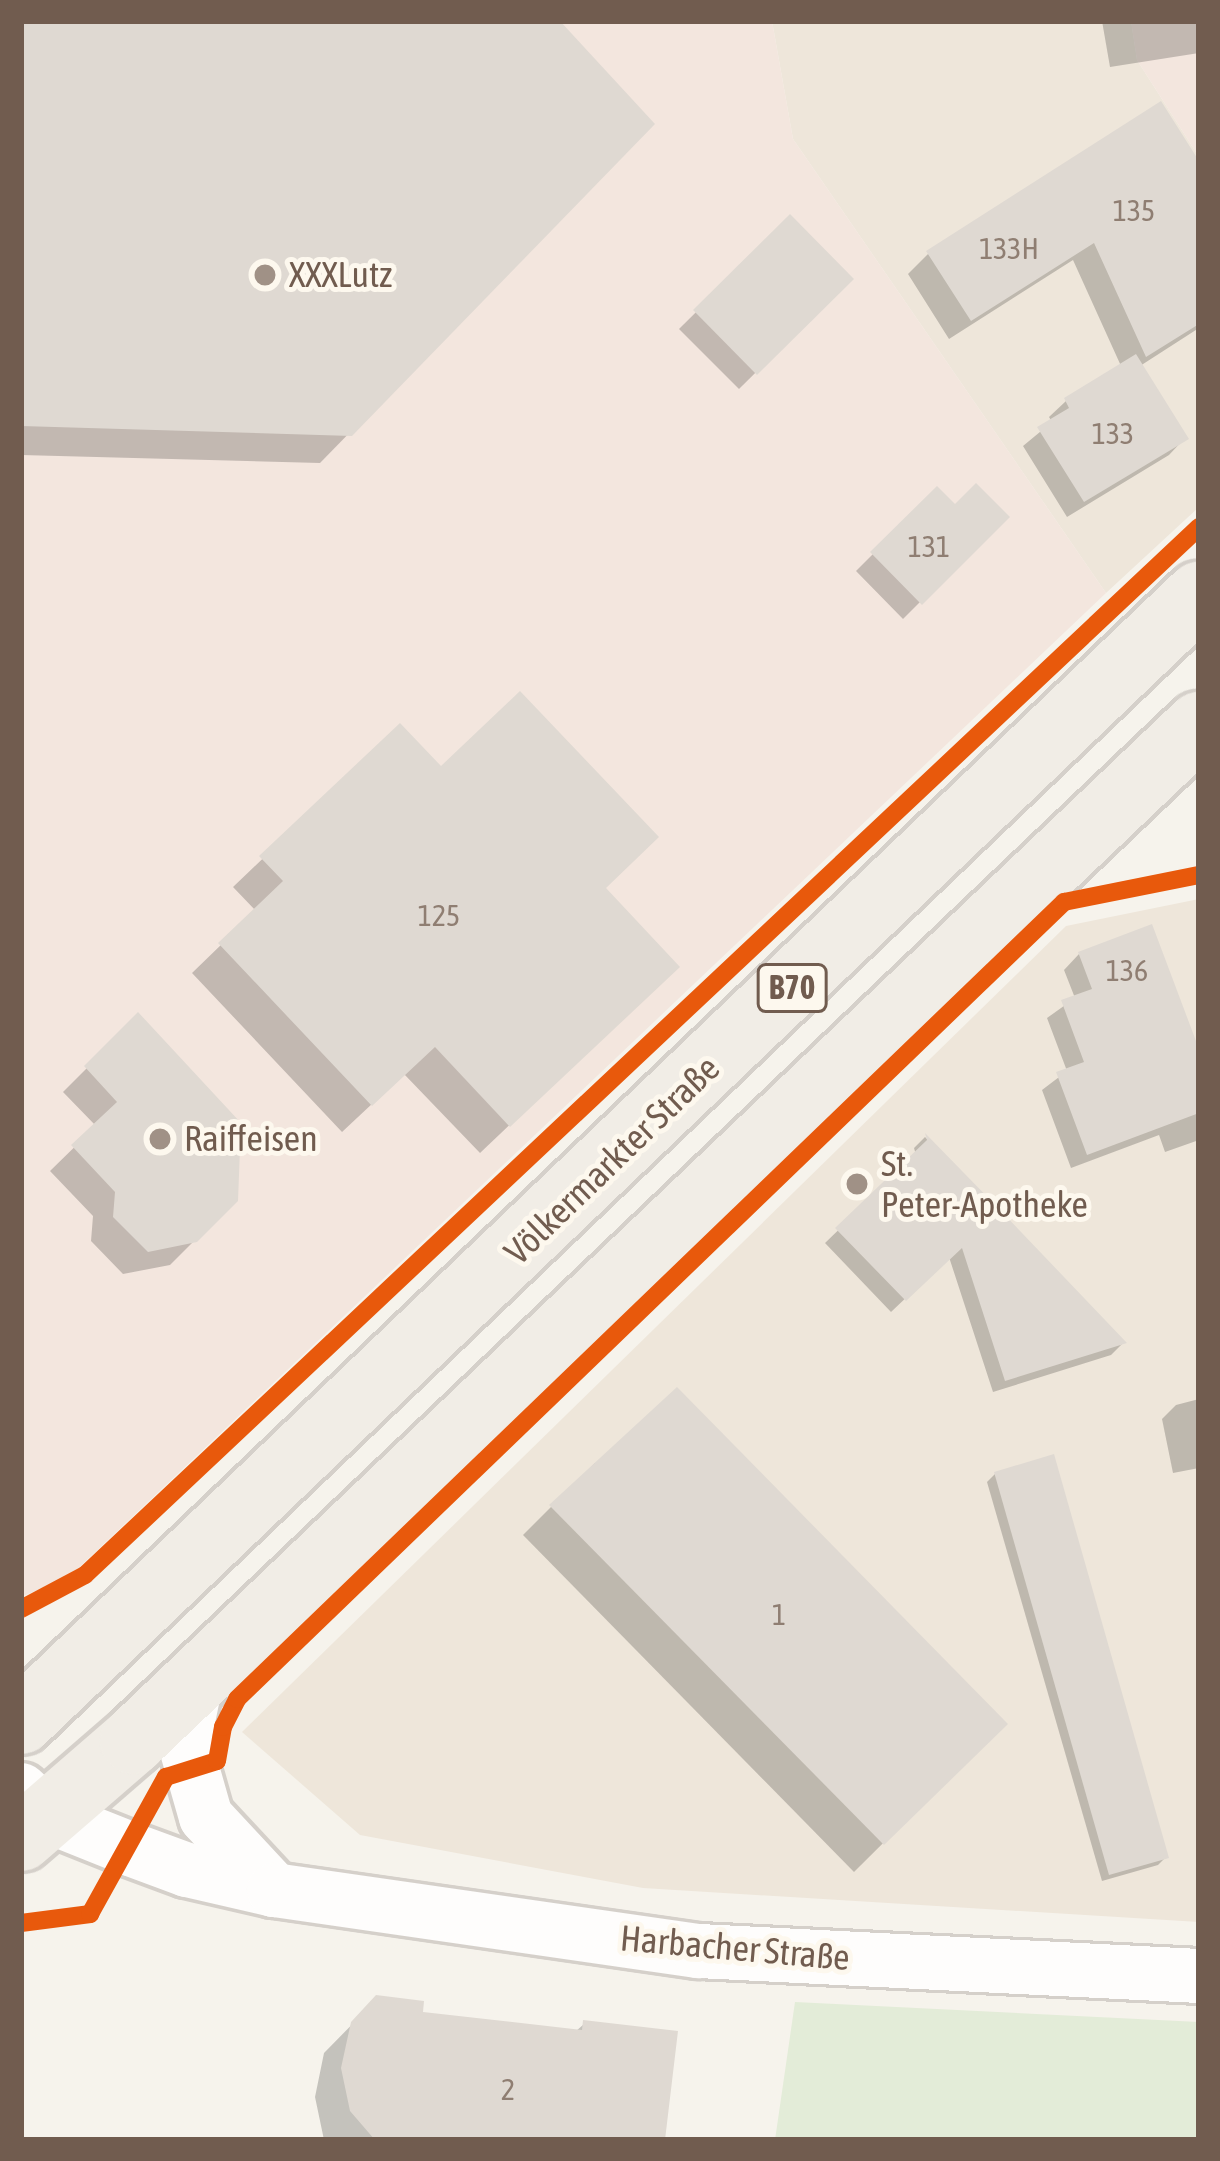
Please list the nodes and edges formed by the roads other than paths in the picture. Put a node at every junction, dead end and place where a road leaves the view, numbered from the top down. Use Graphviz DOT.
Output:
graph roads {
  1 [pos="1199,595"];
  2 [pos="1199,725"];
  3 [pos="196,1682"];
  4 [pos="21,1721"];
  5 [pos="30,1815"];
  6 [pos="274,1890"];
  7 [pos="1199,1976"];
  1 -- 4 [label="main road, Völkermarkter Straße / B70"];
  2 -- 3 [label="main road, B70"];
  3 -- 5 [label="main road, B70"];
  3 -- 6 [label="street"];
  5 -- 6 [label="street, Harbacher Straße"];
  6 -- 7 [label="street, Harbacher Straße"];
}
